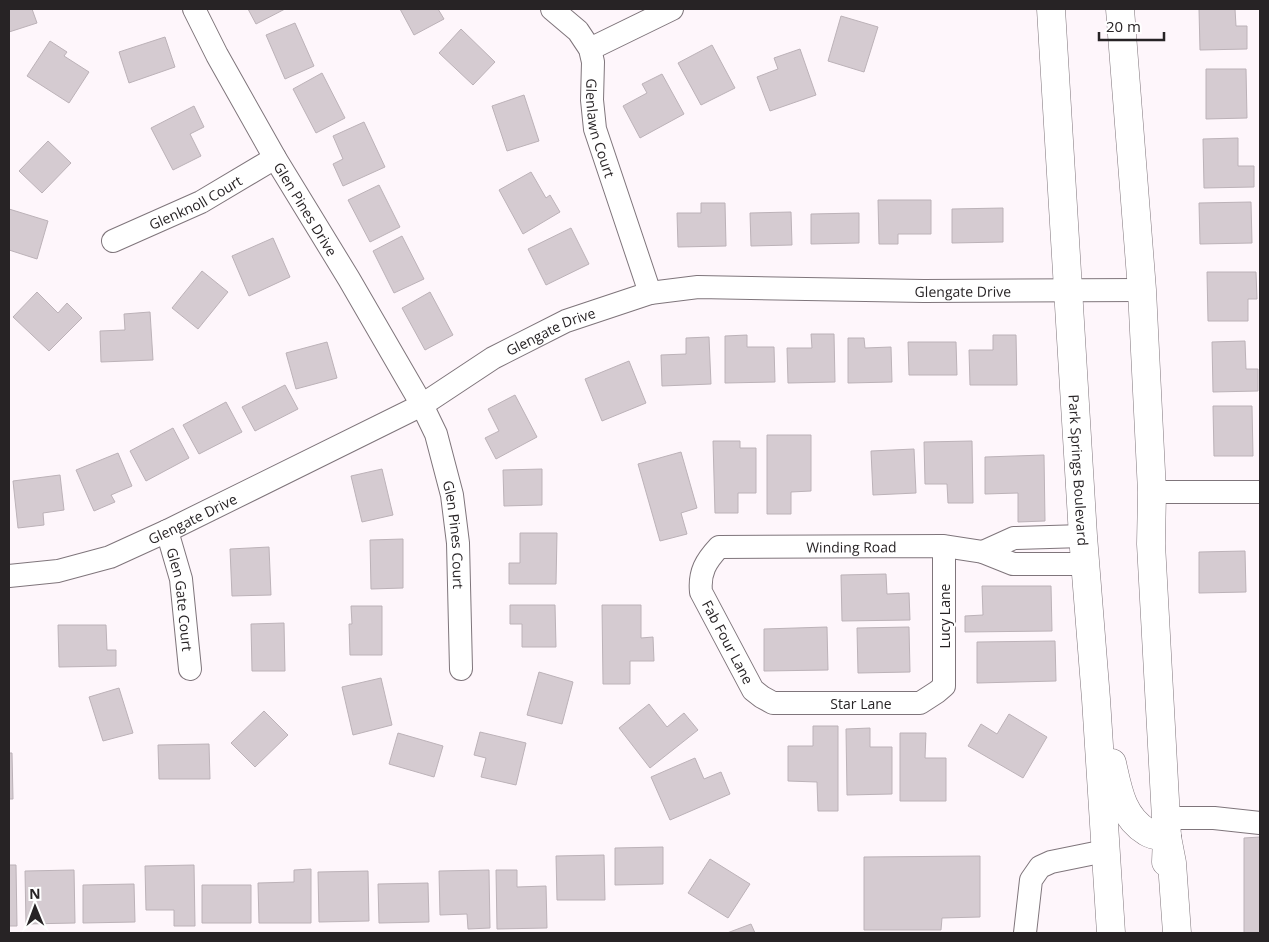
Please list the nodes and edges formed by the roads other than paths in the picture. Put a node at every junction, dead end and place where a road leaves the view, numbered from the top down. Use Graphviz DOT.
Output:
graph roads {
  1 [pos="194,9"];
  2 [pos="552,9"];
  3 [pos="672,9"];
  4 [pos="1051,9"];
  5 [pos="1120,9"];
  6 [pos="590,49"];
  7 [pos="275,158"];
  8 [pos="113,241"];
  9 [pos="1142,290"];
  10 [pos="1068,291"];
  11 [pos="650,292"];
  12 [pos="422,405"];
  13 [pos="1152,492"];
  14 [pos="1260,492"];
  15 [pos="167,531"];
  16 [pos="1083,536"];
  17 [pos="944,546"];
  18 [pos="719,547"];
  19 [pos="983,552"];
  20 [pos="1085,564"];
  21 [pos="9,576"];
  22 [pos="190,669"];
  23 [pos="461,669"];
  24 [pos="944,686"];
  25 [pos="1096,699"];
  26 [pos="773,702"];
  27 [pos="1260,823"];
  28 [pos="1166,827"];
  29 [pos="1105,851"];
  30 [pos="1025,933"];
  31 [pos="1111,933"];
  32 [pos="1163,933"];
  33 [pos="1177,933"];
  1 -- 7 [label="street, Glen Pines Drive"];
  2 -- 6 [label="street"];
  3 -- 6 [label="street"];
  4 -- 10 [label="main road, Park Springs Boulevard"];
  5 -- 9 [label="main road"];
  6 -- 11 [label="street, Glenlawn Court"];
  7 -- 8 [label="street, Glenknoll Court"];
  7 -- 12 [label="street, Glen Pines Drive"];
  9 -- 10 [label="street, Glengate Drive"];
  9 -- 13 [label="main road"];
  10 -- 11 [label="street, Glengate Drive"];
  10 -- 16 [label="main road, Park Springs Boulevard"];
  11 -- 12 [label="street, Glengate Drive"];
  12 -- 15 [label="street, Glengate Drive"];
  12 -- 23 [label="street, Glen Pines Court"];
  13 -- 14 [label="street"];
  13 -- 28 [label="main road"];
  15 -- 21 [label="street, Glengate Drive"];
  15 -- 22 [label="street, Glen Gate Court"];
  16 -- 19 [label="street"];
  16 -- 20 [label="main road, Park Springs Boulevard"];
  17 -- 18 [label="street, Winding Road"];
  17 -- 19 [label="street, Winding Road"];
  17 -- 24 [label="street, Lucy Lane"];
  18 -- 26 [label="street, Fab Four Lane"];
  19 -- 20 [label="street, Winding Road"];
  20 -- 25 [label="main road, Park Springs Boulevard"];
  24 -- 26 [label="street, Star Lane"];
  25 -- 28 [label="main road"];
  25 -- 29 [label="main road, Park Springs Boulevard"];
  27 -- 28 [label="street"];
  28 -- 32 [label="main road"];
  28 -- 33 [label="main road"];
  29 -- 30 [label="street"];
  29 -- 31 [label="main road, Park Springs Boulevard"];
}
